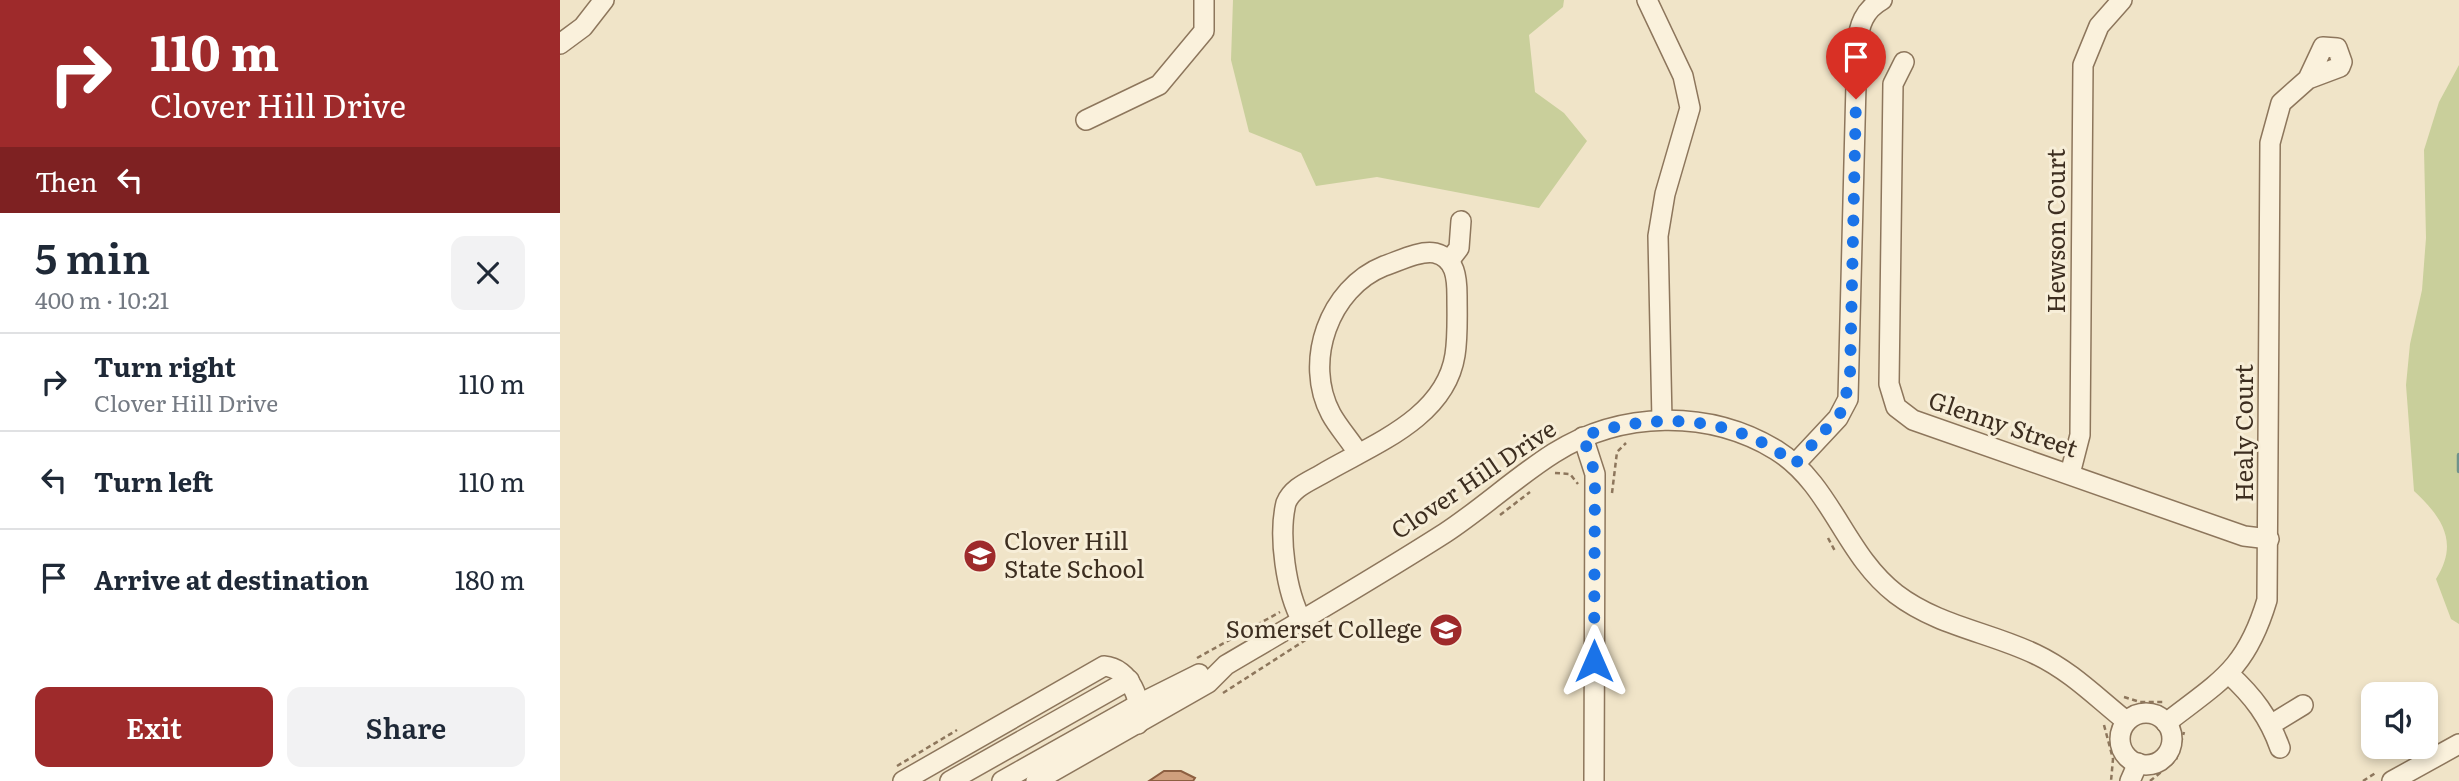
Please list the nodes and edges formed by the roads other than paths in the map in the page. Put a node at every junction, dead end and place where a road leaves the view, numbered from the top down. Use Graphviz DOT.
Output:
graph roads {
  1 [pos="604,0"];
  2 [pos="1204,0"];
  3 [pos="1647,0"];
  4 [pos="1882,0"];
  5 [pos="2122,0"];
  6 [pos="560,44"];
  7 [pos="1904,62"];
  8 [pos="2308,79"];
  9 [pos="1086,120"];
  10 [pos="1461,221"];
  11 [pos="1449,261"];
  12 [pos="1662,420"];
  13 [pos="1583,436"];
  14 [pos="1358,453"];
  15 [pos="1795,464"];
  16 [pos="2070,474"];
  17 [pos="2269,539"];
  18 [pos="1297,613"];
  19 [pos="1226,665"];
  20 [pos="2229,674"];
  21 [pos="1129,680"];
  22 [pos="1139,704"];
  23 [pos="2303,705"];
  24 [pos="2173,718"];
  25 [pos="2117,721"];
  26 [pos="1138,724"];
  27 [pos="2272,724"];
  28 [pos="2459,744"];
  29 [pos="2280,748"];
  30 [pos="2134,772"];
  31 [pos="898,776"];
  32 [pos="950,781"];
  33 [pos="1002,781"];
  34 [pos="1036,781"];
  35 [pos="1594,781"];
  36 [pos="2392,781"];
  1 -- 6 [label="street"];
  2 -- 9 [label="street"];
  3 -- 12 [label="street"];
  4 -- 15 [label="street"];
  5 -- 16 [label="street, Hewson Court"];
  7 -- 16 [label="street, Glenny Street"];
  8 -- 17 [label="street, Healy Court"];
  10 -- 11 [label="street"];
  11 -- 14 [label="street"];
  11 -- 14 [label="street"];
  12 -- 13 [label="street, Clover Hill Drive"];
  12 -- 15 [label="street, Clover Hill Drive"];
  13 -- 18 [label="street, Clover Hill Drive"];
  13 -- 35 [label="street"];
  14 -- 18 [label="street"];
  15 -- 25 [label="street, Clover Hill Drive"];
  16 -- 17 [label="street, Glenny Street"];
  17 -- 20 [label="street, Healy Court"];
  18 -- 19 [label="street, Clover Hill Drive"];
  19 -- 22 [label="street, Clover Hill Drive"];
  19 -- 26 [label="street, Clover Hill Drive"];
  20 -- 24 [label="street, Healy Court"];
  20 -- 27 [label="street"];
  21 -- 22 [label="street"];
  21 -- 31 [label="street"];
  21 -- 32 [label="street"];
  22 -- 26 [label="street"];
  22 -- 33 [label="street, Clover Hill Drive"];
  23 -- 27 [label="street"];
  24 -- 25 [label="street"];
  24 -- 30 [label="street"];
  25 -- 30 [label="street"];
  26 -- 34 [label="street, Clover Hill Drive"];
  27 -- 29 [label="street"];
  28 -- 36 [label="street"];
}
